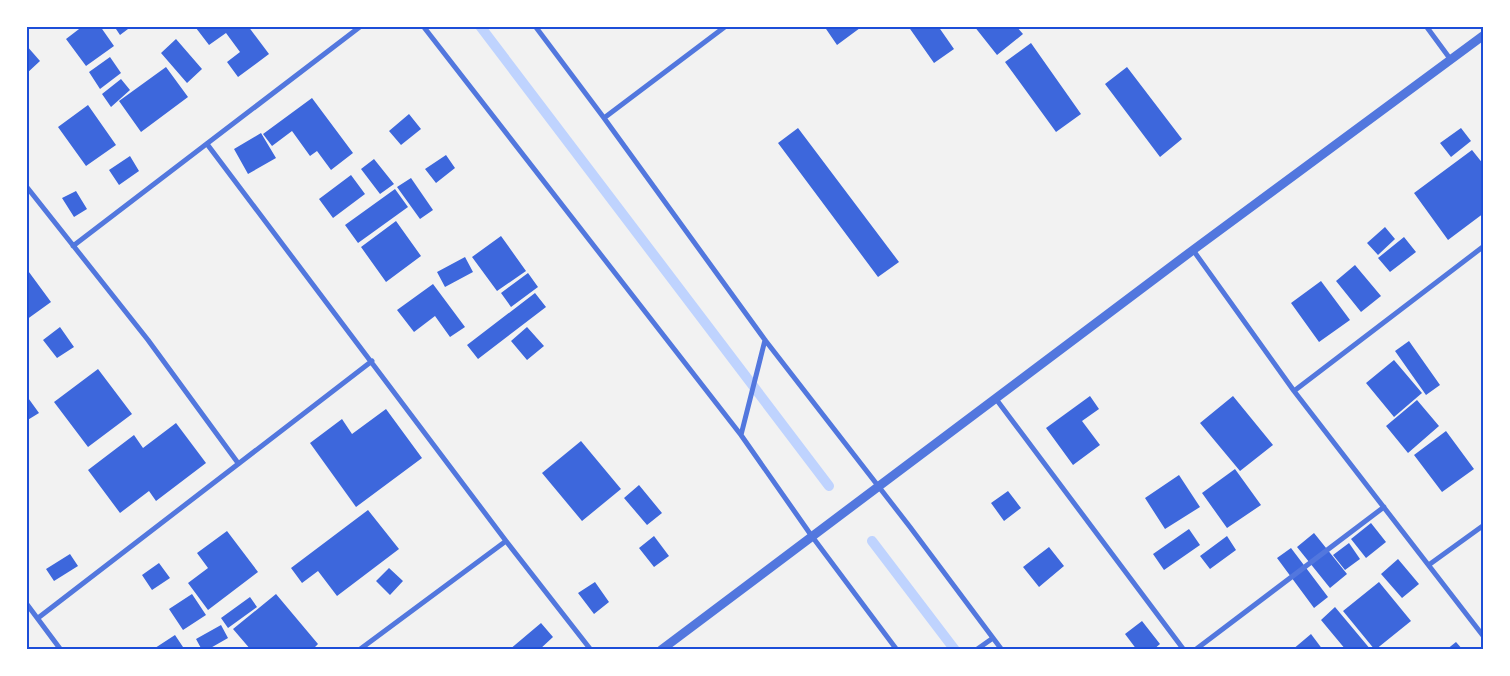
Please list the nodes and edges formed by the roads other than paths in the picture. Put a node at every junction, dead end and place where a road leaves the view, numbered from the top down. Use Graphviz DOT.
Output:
graph roads {
  1 [pos="362,26"];
  2 [pos="423,26"];
  3 [pos="535,26"];
  4 [pos="726,26"];
  5 [pos="1426,26"];
  6 [pos="1484,35"];
  7 [pos="1451,60"];
  8 [pos="604,118"];
  9 [pos="207,144"];
  10 [pos="26,186"];
  11 [pos="73,246"];
  12 [pos="1484,246"];
  13 [pos="1193,250"];
  14 [pos="766,340"];
  15 [pos="372,361"];
  16 [pos="1294,391"];
  17 [pos="996,399"];
  18 [pos="741,435"];
  19 [pos="238,463"];
  20 [pos="879,486"];
  21 [pos="1384,507"];
  22 [pos="1484,525"];
  23 [pos="811,535"];
  24 [pos="506,541"];
  25 [pos="1430,564"];
  26 [pos="26,603"];
  27 [pos="38,618"];
  28 [pos="1484,637"];
  29 [pos="993,638"];
  30 [pos="62,650"];
  31 [pos="359,650"];
  32 [pos="591,650"];
  33 [pos="661,650"];
  34 [pos="897,650"];
  35 [pos="976,650"];
  36 [pos="1002,650"];
  37 [pos="1184,650"];
  38 [pos="1195,650"];
  1 -- 9 [label="street"];
  2 -- 18 [label="street"];
  3 -- 8 [label="street"];
  4 -- 8 [label="street"];
  5 -- 7 [label="street"];
  6 -- 7 [label="street"];
  7 -- 13 [label="street"];
  8 -- 14 [label="street"];
  9 -- 11 [label="street"];
  9 -- 15 [label="street"];
  10 -- 11 [label="street"];
  11 -- 19 [label="street"];
  12 -- 16 [label="street"];
  13 -- 16 [label="street"];
  13 -- 17 [label="street"];
  14 -- 18 [label="street"];
  14 -- 20 [label="street"];
  15 -- 19 [label="street"];
  15 -- 24 [label="street"];
  16 -- 21 [label="street"];
  17 -- 20 [label="street"];
  17 -- 37 [label="street"];
  18 -- 23 [label="street"];
  19 -- 27 [label="street"];
  20 -- 23 [label="street"];
  20 -- 29 [label="street"];
  21 -- 25 [label="street"];
  21 -- 38 [label="street"];
  22 -- 25 [label="street"];
  23 -- 33 [label="street"];
  23 -- 34 [label="street"];
  24 -- 31 [label="street"];
  24 -- 32 [label="street"];
  25 -- 28 [label="street"];
  26 -- 27 [label="street"];
  27 -- 30 [label="street"];
  29 -- 35 [label="street"];
  29 -- 36 [label="street"];
}
